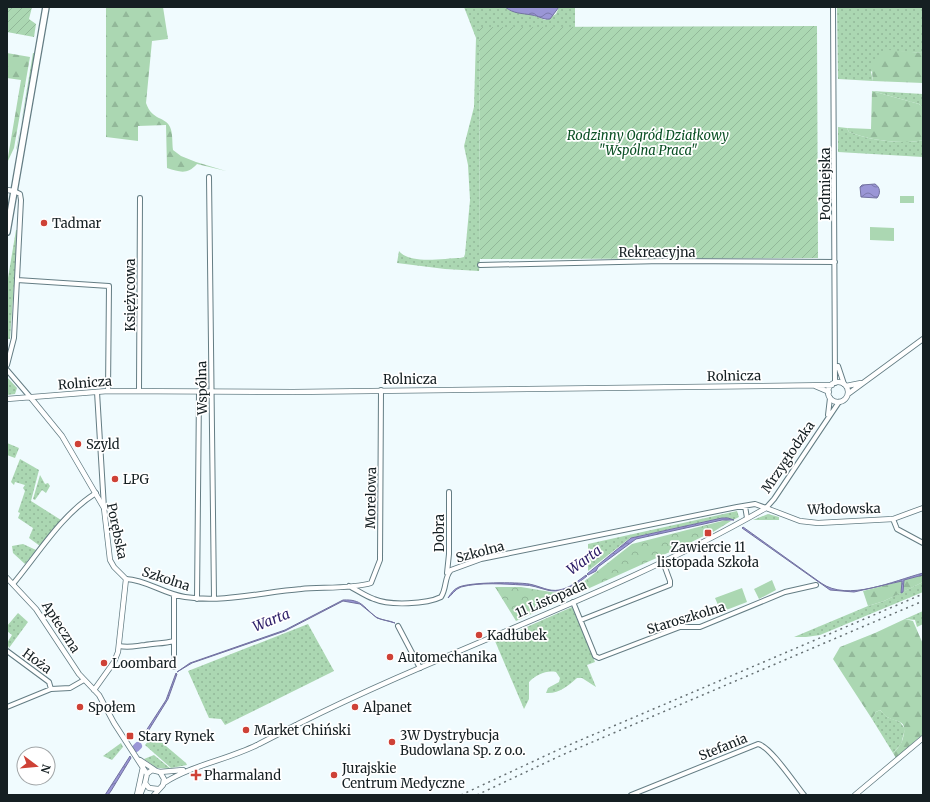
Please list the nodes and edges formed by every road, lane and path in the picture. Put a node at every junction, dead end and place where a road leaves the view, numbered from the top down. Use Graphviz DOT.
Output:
graph roads {
  1 [pos="46,7"];
  2 [pos="833,7"];
  3 [pos="209,177"];
  4 [pos="7,190"];
  5 [pos="14,191"];
  6 [pos="140,198"];
  7 [pos="7,232"];
  8 [pos="835,262"];
  9 [pos="480,265"];
  10 [pos="17,280"];
  11 [pos="923,339"];
  12 [pos="836,360"];
  13 [pos="7,365"];
  14 [pos="7,370"];
  15 [pos="864,382"];
  16 [pos="834,384"];
  17 [pos="813,385"];
  18 [pos="845,385"];
  19 [pos="381,390"];
  20 [pos="108,391"];
  21 [pos="139,391"];
  22 [pos="97,392"];
  23 [pos="198,392"];
  24 [pos="212,392"];
  25 [pos="829,392"];
  26 [pos="848,394"];
  27 [pos="31,398"];
  28 [pos="830,398"];
  29 [pos="7,399"];
  30 [pos="839,402"];
  31 [pos="828,417"];
  32 [pos="449,492"];
  33 [pos="96,493"];
  34 [pos="745,506"];
  35 [pos="104,508"];
  36 [pos="766,508"];
  37 [pos="923,508"];
  38 [pos="747,518"];
  39 [pos="893,519"];
  40 [pos="923,543"];
  41 [pos="662,562"];
  42 [pos="448,574"];
  43 [pos="7,578"];
  44 [pos="126,579"];
  45 [pos="13,584"];
  46 [pos="816,585"];
  47 [pos="349,586"];
  48 [pos="174,595"];
  49 [pos="197,598"];
  50 [pos="214,598"];
  51 [pos="573,602"];
  52 [pos="581,620"];
  53 [pos="398,626"];
  54 [pos="174,640"];
  55 [pos="120,646"];
  56 [pos="7,651"];
  57 [pos="174,667"];
  58 [pos="420,668"];
  59 [pos="84,680"];
  60 [pos="51,689"];
  61 [pos="94,690"];
  62 [pos="7,707"];
  63 [pos="923,738"];
  64 [pos="138,758"];
  65 [pos="143,766"];
  66 [pos="187,770"];
  67 [pos="158,771"];
  68 [pos="147,774"];
  69 [pos="145,783"];
  70 [pos="164,784"];
  71 [pos="158,789"];
  72 [pos="139,795"];
  73 [pos="154,795"];
  74 [pos="633,795"];
  75 [pos="804,795"];
  76 [pos="855,795"];
  1 -- 5 [label="main road"];
  2 -- 8 [label="street, Podmiejska"];
  3 -- 24 [label="street, Wspólna"];
  4 -- 5 [label="street"];
  5 -- 7 [label="main road"];
  5 -- 10 [label="street"];
  6 -- 21 [label="street, Księżycowa"];
  8 -- 9 [label="street, Rekreacyjna"];
  8 -- 12 [label="street, Podmiejska"];
  10 -- 13 [label="street"];
  10 -- 20 [label="street"];
  11 -- 15 [label="street"];
  12 -- 16 [label="street, Podmiejska"];
  12 -- 18 [label="street, Podmiejska"];
  14 -- 27 [label="street, Porębska"];
  15 -- 18 [label="street"];
  15 -- 26 [label="street"];
  16 -- 17 [label="street, Rolnicza"];
  16 -- 18 [label="street"];
  16 -- 25 [label="street"];
  17 -- 19 [label="street, Rolnicza"];
  17 -- 25 [label="street, Rolnicza"];
  18 -- 26 [label="street"];
  19 -- 24 [label="street, Rolnicza"];
  19 -- 47 [label="street, Morelowa"];
  20 -- 21 [label="street, Rolnicza"];
  20 -- 22 [label="street, Rolnicza"];
  21 -- 23 [label="street, Rolnicza"];
  22 -- 27 [label="street, Rolnicza"];
  22 -- 35 [label="street"];
  23 -- 24 [label="street, Rolnicza"];
  23 -- 49 [label="street"];
  24 -- 50 [label="street, Wspólna"];
  25 -- 28 [label="street"];
  26 -- 30 [label="street"];
  27 -- 29 [label="street, Rolnicza"];
  27 -- 33 [label="street, Porębska"];
  28 -- 30 [label="street"];
  28 -- 31 [label="street, Mrzygłodzka"];
  30 -- 31 [label="street, Mrzygłodzka"];
  31 -- 36 [label="street, Mrzygłodzka"];
  32 -- 42 [label="street, Dobra"];
  33 -- 35 [label="street, Porębska"];
  33 -- 45 [label="street"];
  34 -- 36 [label="street, Szkolna"];
  34 -- 38 [label="street"];
  34 -- 42 [label="street, Szkolna"];
  35 -- 44 [label="street, Porębska"];
  36 -- 38 [label="street, 11 Listopada"];
  36 -- 39 [label="street, Włodowska"];
  37 -- 39 [label="street, Włodowska"];
  38 -- 41 [label="street, 11 Listopada"];
  39 -- 40 [label="street"];
  41 -- 51 [label="street, 11 Listopada"];
  41 -- 52 [label="street"];
  42 -- 47 [label="street, Szkolna"];
  43 -- 45 [label="street, Apteczna"];
  44 -- 48 [label="street, Szkolna"];
  44 -- 55 [label="street"];
  45 -- 59 [label="street, Apteczna"];
  46 -- 52 [label="street, Staroszkolna"];
  47 -- 50 [label="street, Szkolna"];
  48 -- 49 [label="street, Szkolna"];
  48 -- 54 [label="street"];
  49 -- 50 [label="street, Szkolna"];
  51 -- 52 [label="street, Staroszkolna"];
  51 -- 58 [label="street, 11 Listopada"];
  53 -- 58 [label="street"];
  54 -- 55 [label="street"];
  54 -- 57 [label="street"];
  55 -- 61 [label="street"];
  56 -- 60 [label="street, Hoża"];
  58 -- 66 [label="street, 11 Listopada"];
  59 -- 60 [label="street"];
  59 -- 61 [label="street, Apteczna"];
  60 -- 62 [label="street"];
  61 -- 64 [label="street"];
  63 -- 76 [label="street"];
  64 -- 65 [label="street"];
  64 -- 67 [label="street"];
  65 -- 68 [label="street"];
  65 -- 72 [label="street"];
  66 -- 67 [label="street, 11 Listopada"];
  66 -- 70 [label="street, 11 Listopada"];
  67 -- 68 [label="street"];
  67 -- 70 [label="street"];
  68 -- 69 [label="street"];
  69 -- 71 [label="street"];
  69 -- 72 [label="street"];
  70 -- 71 [label="street"];
  71 -- 73 [label="street"];
  74 -- 75 [label="street, Stefania"];
}
